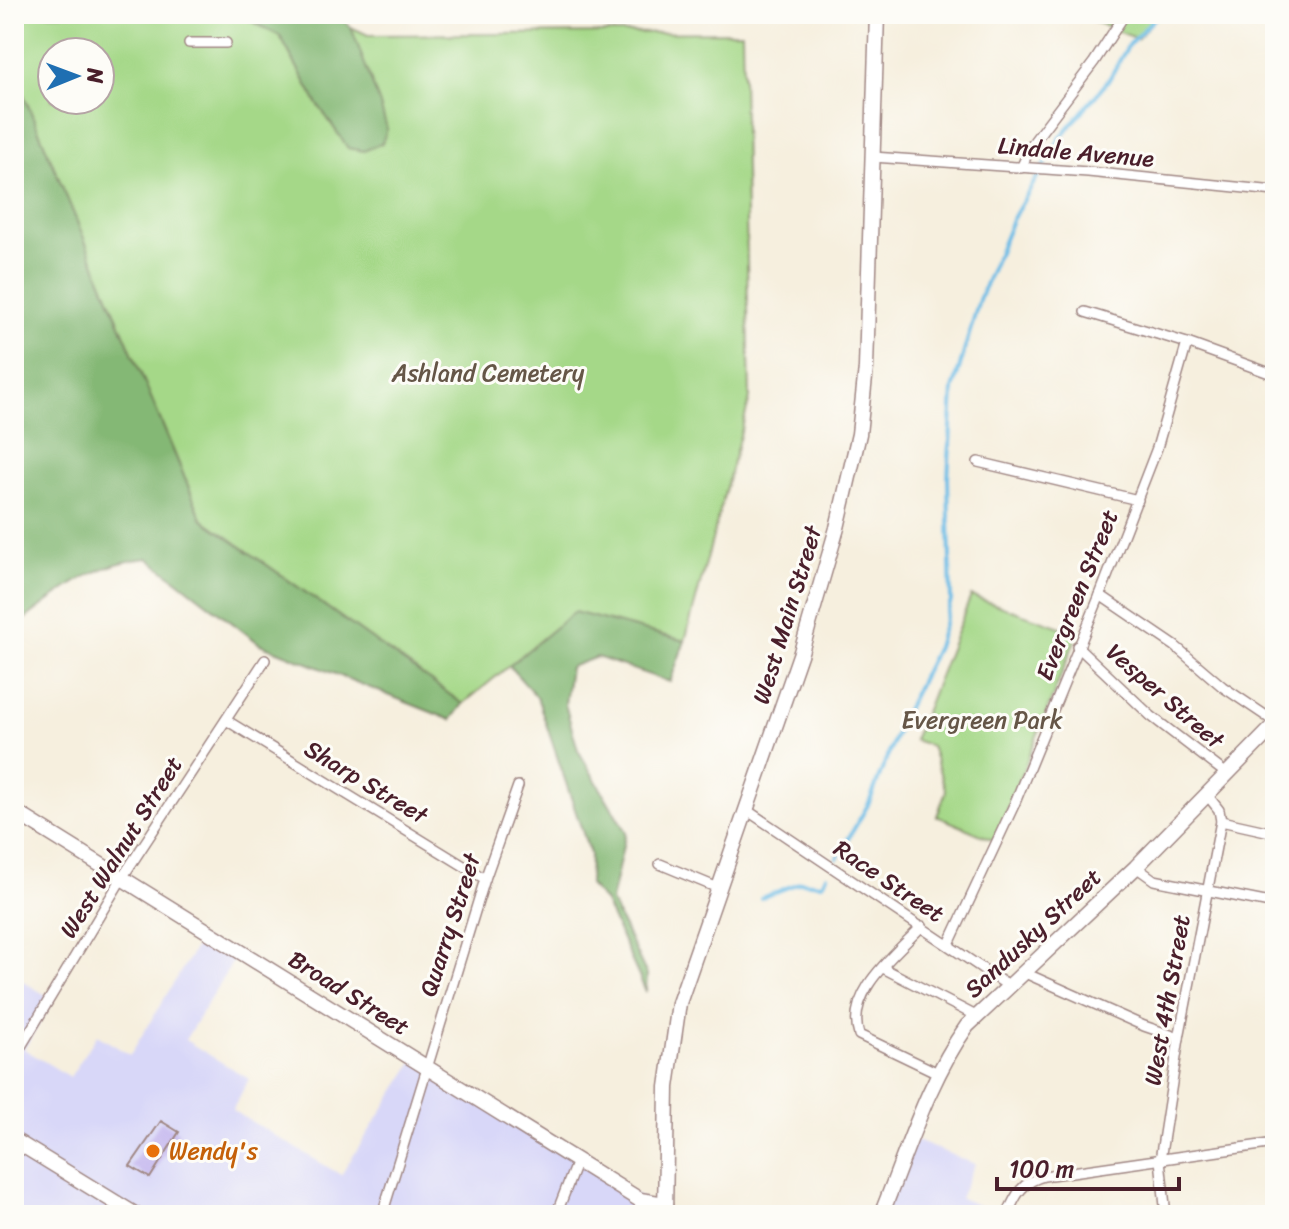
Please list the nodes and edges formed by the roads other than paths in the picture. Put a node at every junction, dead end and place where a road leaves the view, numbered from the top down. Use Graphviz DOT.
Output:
graph roads {
  1 [pos="877,14"];
  2 [pos="1125,14"];
  3 [pos="189,43"];
  4 [pos="226,43"];
  5 [pos="873,157"];
  6 [pos="1024,168"];
  7 [pos="1275,191"];
  8 [pos="1085,312"];
  9 [pos="1187,343"];
  10 [pos="1275,375"];
  11 [pos="978,462"];
  12 [pos="1138,500"];
  13 [pos="1100,595"];
  14 [pos="1077,646"];
  15 [pos="265,660"];
  16 [pos="226,720"];
  17 [pos="1274,726"];
  18 [pos="1228,775"];
  19 [pos="518,786"];
  20 [pos="1208,796"];
  21 [pos="745,809"];
  22 [pos="14,811"];
  23 [pos="1221,821"];
  24 [pos="1275,833"];
  25 [pos="660,864"];
  26 [pos="1136,867"];
  27 [pos="122,878"];
  28 [pos="485,879"];
  29 [pos="718,888"];
  30 [pos="1207,891"];
  31 [pos="1275,904"];
  32 [pos="922,926"];
  33 [pos="949,944"];
  34 [pos="883,968"];
  35 [pos="1025,973"];
  36 [pos="1010,987"];
  37 [pos="976,1016"];
  38 [pos="1179,1038"];
  39 [pos="14,1058"];
  40 [pos="426,1067"];
  41 [pos="940,1074"];
  42 [pos="14,1140"];
  43 [pos="1275,1143"];
  44 [pos="1160,1160"];
  45 [pos="577,1161"];
  46 [pos="665,1210"];
  47 [pos="136,1215"];
  48 [pos="382,1215"];
  49 [pos="556,1215"];
  50 [pos="881,1215"];
  51 [pos="1007,1215"];
  52 [pos="1166,1215"];
  1 -- 5 [label="street, West Main Street"];
  2 -- 6 [label="street"];
  3 -- 4 [label="street"];
  5 -- 6 [label="street, Lindale Avenue"];
  5 -- 21 [label="street, West Main Street"];
  6 -- 7 [label="street, Lindale Avenue"];
  8 -- 9 [label="street"];
  9 -- 10 [label="street"];
  9 -- 12 [label="street, Evergreen Street"];
  11 -- 12 [label="street"];
  12 -- 13 [label="street, Evergreen Street"];
  13 -- 14 [label="street, Evergreen Street"];
  13 -- 17 [label="street"];
  14 -- 18 [label="street, Vesper Street"];
  14 -- 33 [label="street, Evergreen Street"];
  15 -- 16 [label="street, West Walnut Street"];
  16 -- 27 [label="street, West Walnut Street"];
  16 -- 28 [label="street, Sharp Street"];
  17 -- 18 [label="street, Sandusky Street"];
  18 -- 20 [label="street, Sandusky Street"];
  19 -- 28 [label="street, Quarry Street"];
  20 -- 23 [label="street"];
  20 -- 26 [label="street, Sandusky Street"];
  21 -- 29 [label="street, West Main Street"];
  21 -- 32 [label="street, Race Street"];
  22 -- 27 [label="street, Broad Street"];
  23 -- 24 [label="street"];
  23 -- 30 [label="street, West 4th Street"];
  25 -- 29 [label="street"];
  26 -- 30 [label="street"];
  26 -- 35 [label="street, Sandusky Street"];
  27 -- 39 [label="street, West Walnut Street"];
  27 -- 40 [label="street, Broad Street"];
  28 -- 40 [label="street, Quarry Street"];
  29 -- 46 [label="street, West Main Street"];
  30 -- 31 [label="street"];
  30 -- 38 [label="street, West 4th Street"];
  32 -- 33 [label="street, Race Street"];
  32 -- 34 [label="street"];
  33 -- 36 [label="street, Race Street"];
  34 -- 37 [label="street"];
  34 -- 41 [label="street"];
  35 -- 36 [label="street, Sandusky Street"];
  35 -- 38 [label="street"];
  36 -- 37 [label="street, Sandusky Street"];
  37 -- 41 [label="street, Sandusky Street"];
  38 -- 44 [label="street, West 4th Street"];
  40 -- 45 [label="street, Broad Street"];
  40 -- 48 [label="street, Quarry Street"];
  41 -- 50 [label="street, Sandusky Street"];
  42 -- 47 [label="street"];
  43 -- 44 [label="street"];
  44 -- 51 [label="street"];
  44 -- 52 [label="street, West 4th Street"];
  45 -- 46 [label="street, Broad Street"];
  45 -- 49 [label="street"];
}
